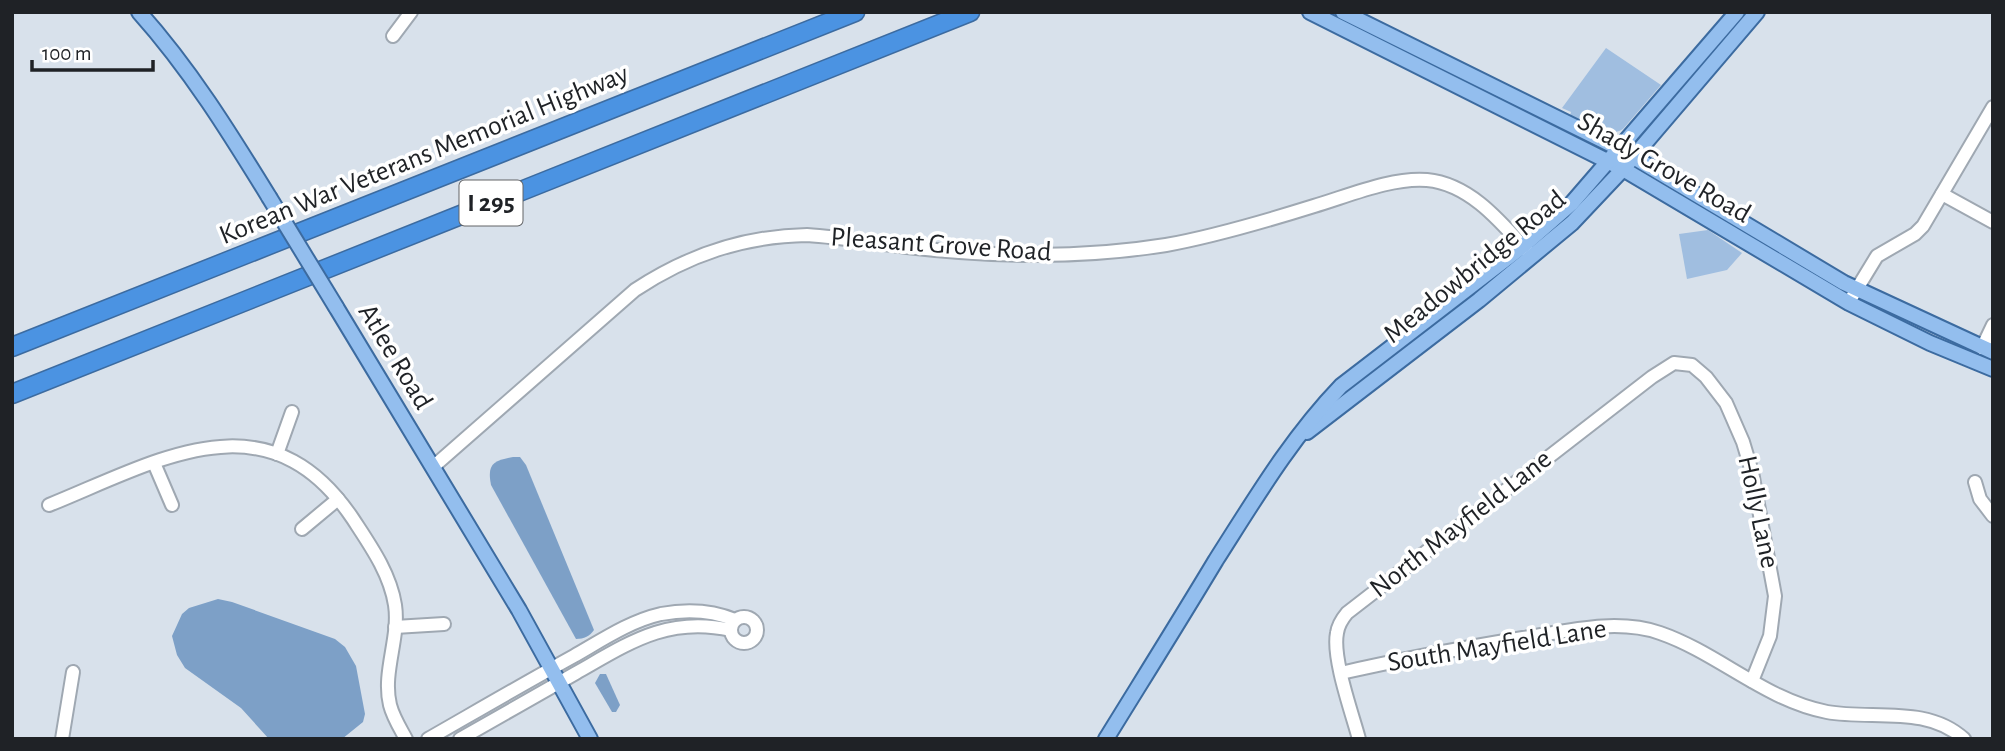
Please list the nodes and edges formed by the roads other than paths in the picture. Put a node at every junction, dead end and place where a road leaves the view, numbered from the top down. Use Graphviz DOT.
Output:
graph roads {
  1 [pos="139,12"];
  2 [pos="411,12"];
  3 [pos="855,12"];
  4 [pos="970,12"];
  5 [pos="1310,12"];
  6 [pos="1343,12"];
  7 [pos="1737,12"];
  8 [pos="1757,12"];
  9 [pos="393,36"];
  10 [pos="1993,107"];
  11 [pos="1620,149"];
  12 [pos="1633,157"];
  13 [pos="1609,162"];
  14 [pos="1623,169"];
  15 [pos="1942,194"];
  16 [pos="1993,222"];
  17 [pos="1528,252"];
  18 [pos="1856,289"];
  19 [pos="1849,303"];
  20 [pos="1993,325"];
  21 [pos="12,347"];
  22 [pos="1987,350"];
  23 [pos="1683,362"];
  24 [pos="1993,369"];
  25 [pos="12,394"];
  26 [pos="292,412"];
  27 [pos="277,454"];
  28 [pos="154,463"];
  29 [pos="433,467"];
  30 [pos="1975,482"];
  31 [pos="338,499"];
  32 [pos="49,505"];
  33 [pos="172,505"];
  34 [pos="1993,516"];
  35 [pos="302,529"];
  36 [pos="444,624"];
  37 [pos="396,627"];
  38 [pos="552,667"];
  39 [pos="72,673"];
  40 [pos="1341,673"];
  41 [pos="560,681"];
  42 [pos="1752,681"];
  43 [pos="62,739"];
  44 [pos="406,739"];
  45 [pos="428,739"];
  46 [pos="460,739"];
  47 [pos="590,739"];
  48 [pos="1106,739"];
  49 [pos="1359,739"];
  50 [pos="1964,739"];
  1 -- 29 [label="main road, Atlee Road, bridge"];
  2 -- 9 [label="street"];
  3 -- 21 [label="highway, Korean War Veterans Memorial Highway / I 295"];
  4 -- 25 [label="highway, I 295"];
  5 -- 13 [label="main road, Shady Grove Road"];
  6 -- 11 [label="main road, Shady Grove Road"];
  7 -- 11 [label="main road, Meadowbridge Road"];
  8 -- 12 [label="main road, Meadowbridge Road"];
  10 -- 15 [label="street"];
  11 -- 12 [label="main road, Shady Grove Road"];
  11 -- 13 [label="main road, Meadowbridge Road"];
  12 -- 14 [label="main road, Meadowbridge Road"];
  12 -- 18 [label="main road, Shady Grove Road"];
  13 -- 14 [label="main road, Shady Grove Road"];
  13 -- 17 [label="main road, Meadowbridge Road"];
  14 -- 17 [label="main road, Meadowbridge Road"];
  14 -- 19 [label="main road, Shady Grove Road"];
  15 -- 16 [label="street"];
  15 -- 18 [label="street"];
  17 -- 29 [label="street, Pleasant Grove Road"];
  17 -- 48 [label="main road, Meadowbridge Road"];
  18 -- 19 [label="street"];
  18 -- 22 [label="main road, Shady Grove Road"];
  19 -- 24 [label="main road, Shady Grove Road"];
  20 -- 22 [label="street"];
  23 -- 40 [label="street, North Mayfield Lane"];
  23 -- 42 [label="street, Holly Lane"];
  26 -- 27 [label="street"];
  27 -- 28 [label="street"];
  27 -- 31 [label="street"];
  28 -- 32 [label="street"];
  28 -- 33 [label="street"];
  29 -- 38 [label="main road, Atlee Road"];
  30 -- 34 [label="street"];
  31 -- 35 [label="street"];
  31 -- 37 [label="street"];
  36 -- 37 [label="street"];
  37 -- 44 [label="street"];
  38 -- 41 [label="main road, Atlee Road"];
  38 -- 41 [label="street"];
  38 -- 45 [label="street"];
  39 -- 43 [label="street"];
  40 -- 42 [label="street, South Mayfield Lane"];
  40 -- 49 [label="street, North Mayfield Lane"];
  41 -- 46 [label="street"];
  41 -- 47 [label="main road, Atlee Road"];
  42 -- 50 [label="street, South Mayfield Lane"];
}
